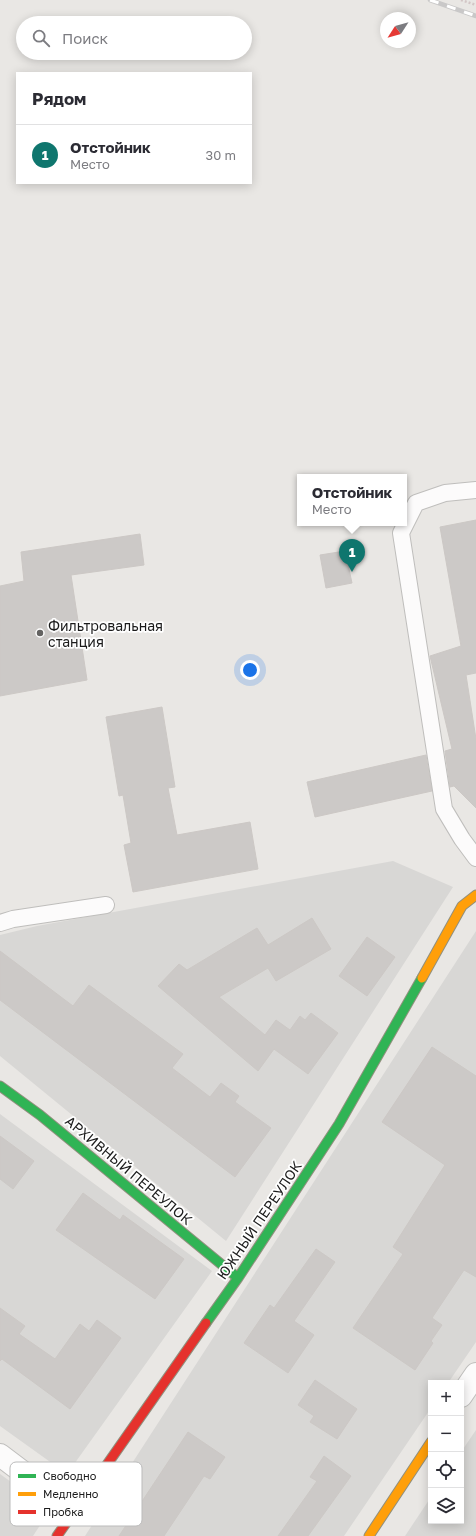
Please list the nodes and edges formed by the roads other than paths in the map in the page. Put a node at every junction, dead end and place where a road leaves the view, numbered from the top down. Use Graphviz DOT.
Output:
graph roads {
  1 [pos="476,490"];
  2 [pos="407,521"];
  3 [pos="404,526"];
  4 [pos="476,858"];
  5 [pos="476,895"];
  6 [pos="106,905"];
  7 [pos="0,923"];
  8 [pos="0,1086"];
  9 [pos="238,1278"];
  10 [pos="476,1374"];
  11 [pos="464,1392"];
  12 [pos="428,1447"];
  13 [pos="0,1455"];
  14 [pos="108,1462"];
  15 [pos="10,1463"];
  16 [pos="64,1526"];
  17 [pos="57,1536"];
  18 [pos="369,1536"];
  1 -- 2 [label="lane"];
  3 -- 4 [label="lane"];
  5 -- 9 [label="street, ЮЖНЫЙ ПЕРЕУЛОК"];
  6 -- 7 [label="lane"];
  8 -- 9 [label="street, АРХИВНЫЙ ПЕРЕУЛОК"];
  9 -- 14 [label="street, ЮЖНЫЙ ПЕРЕУЛОК"];
  10 -- 11 [label="street"];
  12 -- 18 [label="street"];
  13 -- 15 [label="street"];
  16 -- 17 [label="street, ЮЖНЫЙ ПЕРЕУЛОК"];
}
